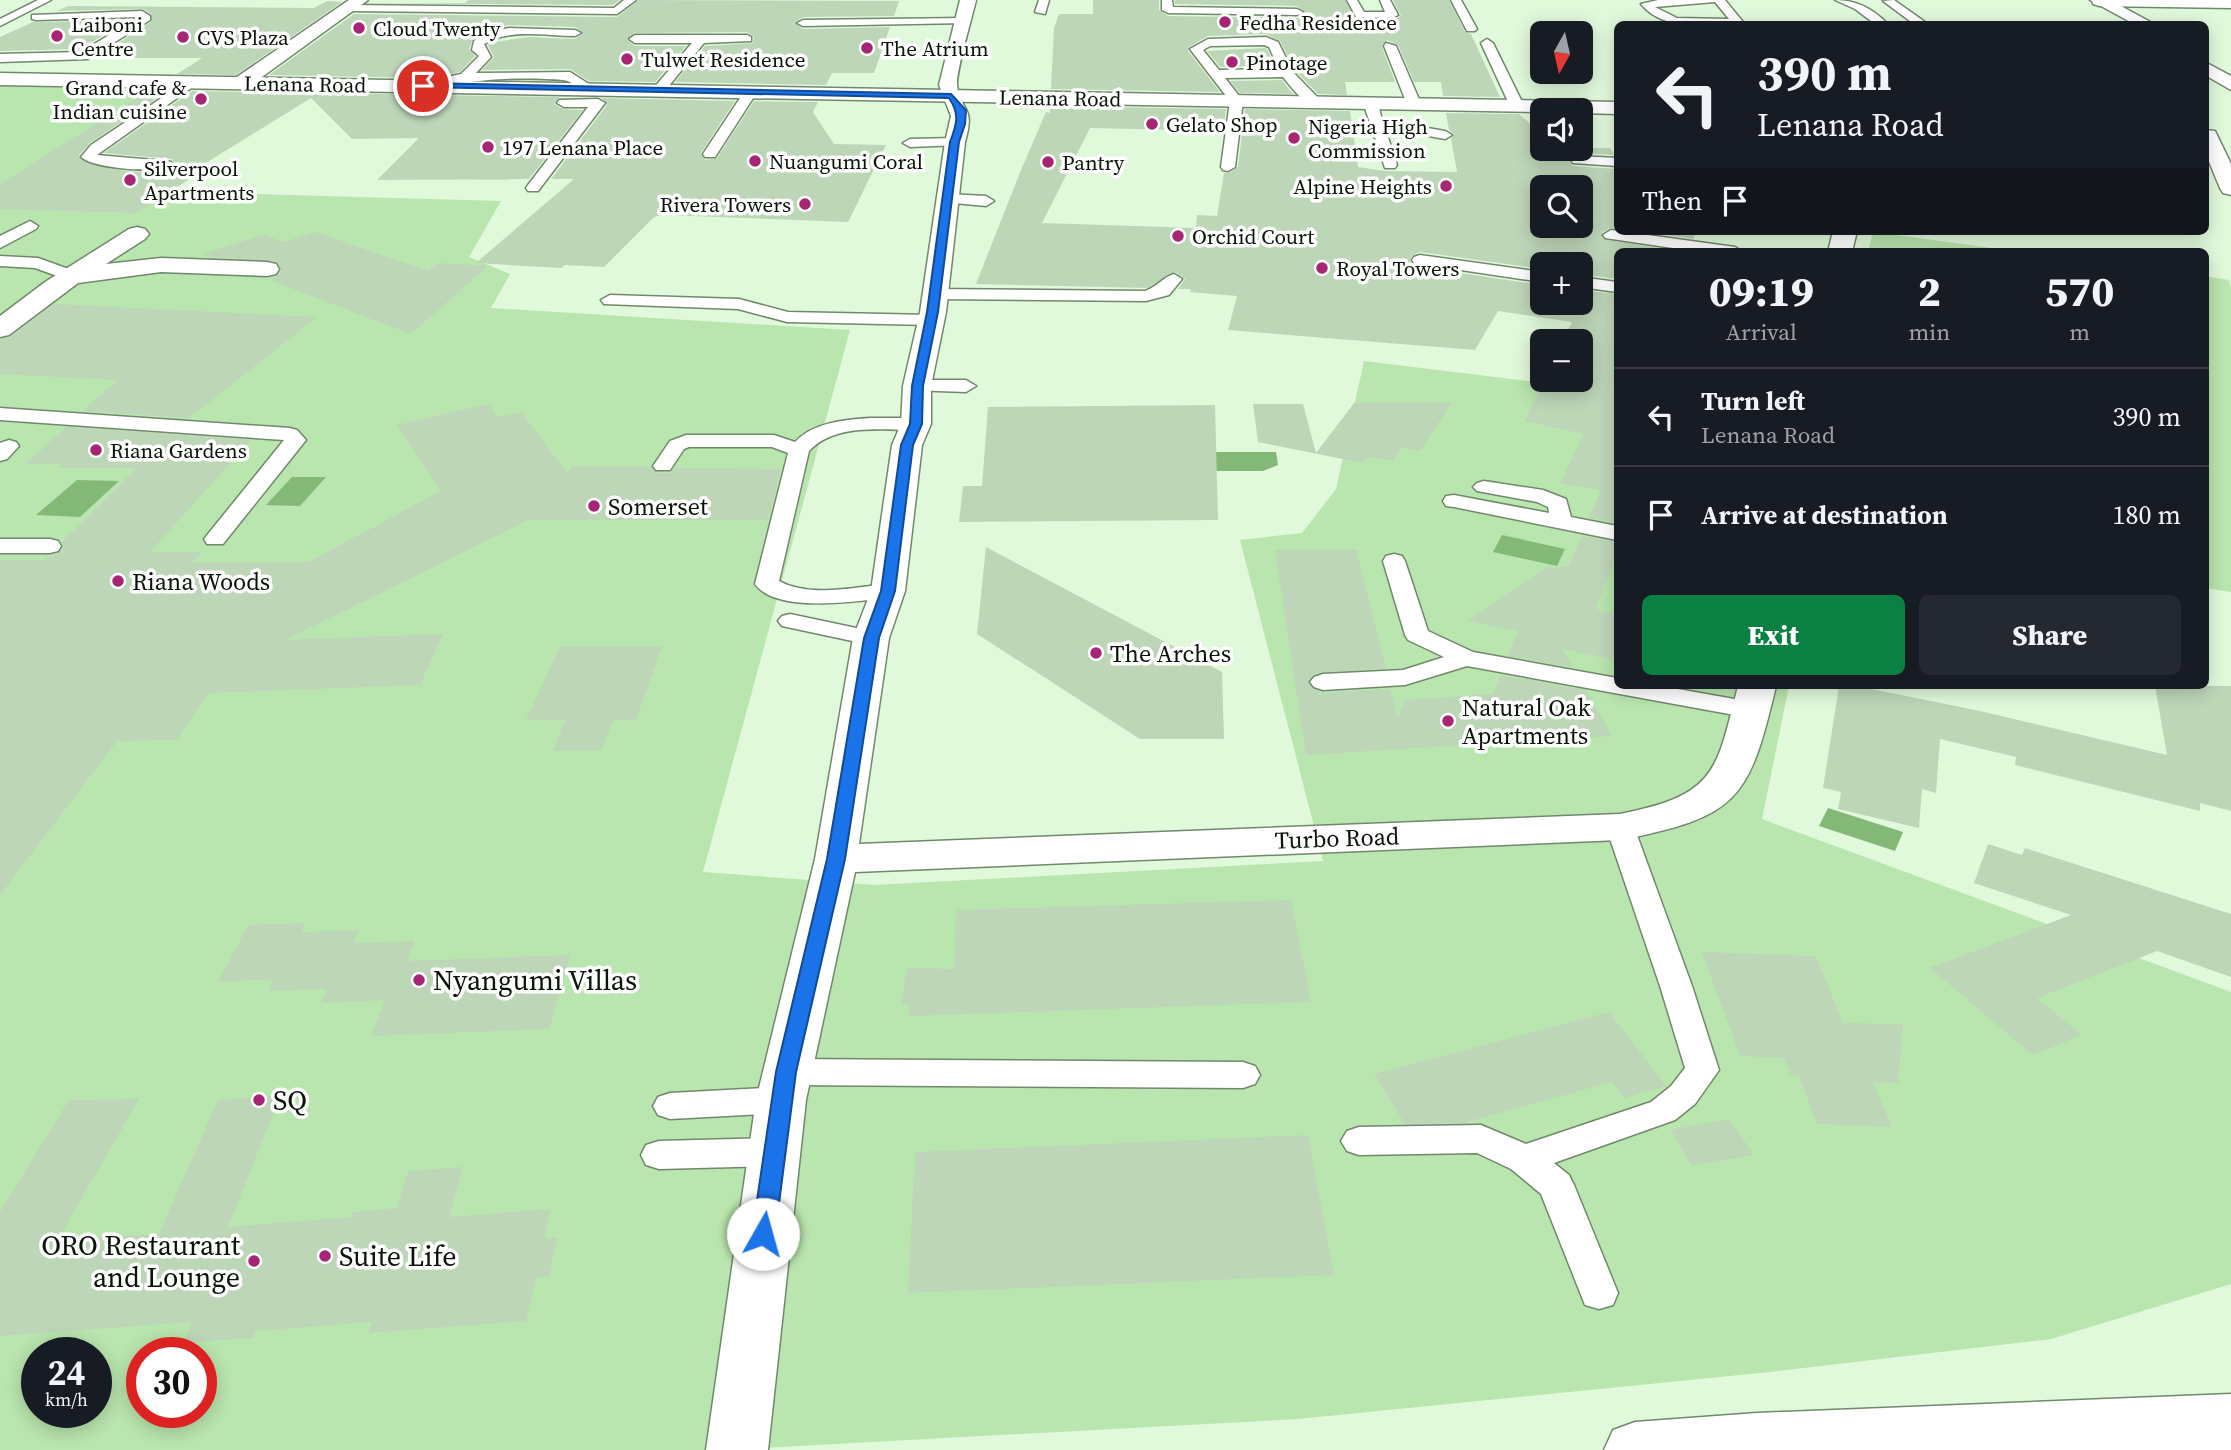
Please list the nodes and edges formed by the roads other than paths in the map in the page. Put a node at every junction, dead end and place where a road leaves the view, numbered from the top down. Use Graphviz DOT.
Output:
graph roads {
  1 [pos="46,0"];
  2 [pos="501,0"];
  3 [pos="631,0"];
  4 [pos="1044,0"];
  5 [pos="1167,0"];
  6 [pos="1352,0"];
  7 [pos="1385,0"];
  8 [pos="1457,0"];
  9 [pos="1712,0"];
  10 [pos="1719,0"];
  11 [pos="1840,0"];
  12 [pos="2085,0"];
  13 [pos="2098,0"];
  14 [pos="1888,1"];
  15 [pos="413,2"];
  16 [pos="356,3"];
  17 [pos="2231,3"];
  18 [pos="918,10"];
  19 [pos="965,10"];
  20 [pos="1041,12"];
  21 [pos="1297,12"];
  22 [pos="37,18"];
  23 [pos="1681,21"];
  24 [pos="1736,21"];
  25 [pos="1878,21"];
  26 [pos="1917,21"];
  27 [pos="2125,21"];
  28 [pos="2140,21"];
  29 [pos="0,23"];
  30 [pos="803,23"];
  31 [pos="1471,29"];
  32 [pos="575,33"];
  33 [pos="747,38"];
  34 [pos="635,39"];
  35 [pos="701,39"];
  36 [pos="1488,43"];
  37 [pos="1390,46"];
  38 [pos="2209,56"];
  39 [pos="0,58"];
  40 [pos="578,62"];
  41 [pos="2231,69"];
  42 [pos="2209,70"];
  43 [pos="1216,74"];
  44 [pos="1287,74"];
  45 [pos="466,77"];
  46 [pos="0,79"];
  47 [pos="190,83"];
  48 [pos="241,83"];
  49 [pos="579,84"];
  50 [pos="2231,84"];
  51 [pos="423,86"];
  52 [pos="658,90"];
  53 [pos="751,92"];
  54 [pos="951,96"];
  55 [pos="1237,101"];
  56 [pos="1315,102"];
  57 [pos="1370,103"];
  58 [pos="1414,104"];
  59 [pos="1517,106"];
  60 [pos="1614,108"];
  61 [pos="1378,123"];
  62 [pos="2214,126"];
  63 [pos="1445,135"];
  64 [pos="955,142"];
  65 [pos="910,143"];
  66 [pos="710,154"];
  67 [pos="1593,161"];
  68 [pos="1614,162"];
  69 [pos="166,164"];
  70 [pos="1390,165"];
  71 [pos="1228,167"];
  72 [pos="533,188"];
  73 [pos="2231,188"];
  74 [pos="30,226"];
  75 [pos="137,234"];
  76 [pos="1611,235"];
  77 [pos="0,243"];
  78 [pos="1706,248"];
  79 [pos="1420,260"];
  80 [pos="0,261"];
  81 [pos="267,269"];
  82 [pos="1530,275"];
  83 [pos="71,276"];
  84 [pos="0,278"];
  85 [pos="1174,279"];
  86 [pos="1593,284"];
  87 [pos="1614,287"];
  88 [pos="610,300"];
  89 [pos="932,307"];
  90 [pos="0,328"];
  91 [pos="966,386"];
  92 [pos="917,405"];
  93 [pos="0,414"];
  94 [pos="799,450"];
  95 [pos="663,466"];
  96 [pos="1485,487"];
  97 [pos="1454,501"];
  98 [pos="1561,522"];
  99 [pos="1614,532"];
  100 [pos="215,539"];
  101 [pos="0,546"];
  102 [pos="50,546"];
  103 [pos="1394,561"];
  104 [pos="888,591"];
  105 [pos="790,621"];
  106 [pos="871,638"];
  107 [pos="1466,658"];
  108 [pos="1323,682"];
  109 [pos="1614,685"];
  110 [pos="1652,689"];
  111 [pos="1754,698"];
  112 [pos="1620,827"];
  113 [pos="836,859"];
  114 [pos="1243,1075"];
  115 [pos="784,1086"];
  116 [pos="670,1106"];
  117 [pos="1359,1141"];
  118 [pos="773,1152"];
  119 [pos="659,1155"];
  120 [pos="1524,1159"];
  121 [pos="1599,1293"];
  122 [pos="2231,1422"];
  123 [pos="737,1450"];
  124 [pos="1635,1450"];
  1 -- 29 [label="lane"];
  2 -- 15 [label="lane"];
  3 -- 16 [label="lane"];
  4 -- 20 [label="lane"];
  5 -- 21 [label="lane"];
  6 -- 7 [label="lane"];
  8 -- 31 [label="lane"];
  9 -- 23 [label="lane"];
  10 -- 24 [label="lane"];
  11 -- 25 [label="lane"];
  12 -- 27 [label="street"];
  13 -- 17 [label="street"];
  13 -- 28 [label="street"];
  14 -- 26 [label="lane"];
  15 -- 16 [label="lane"];
  16 -- 48 [label="street"];
  18 -- 19 [label="lane"];
  19 -- 30 [label="lane"];
  19 -- 54 [label="street"];
  22 -- 39 [label="lane"];
  32 -- 45 [label="lane"];
  33 -- 35 [label="lane"];
  34 -- 35 [label="lane"];
  35 -- 52 [label="lane"];
  36 -- 59 [label="lane"];
  37 -- 58 [label="lane"];
  38 -- 41 [label="street"];
  40 -- 49 [label="lane"];
  42 -- 50 [label="street"];
  43 -- 44 [label="lane"];
  43 -- 44 [label="lane"];
  43 -- 55 [label="lane"];
  44 -- 56 [label="lane"];
  45 -- 49 [label="lane"];
  45 -- 51 [label="lane"];
  46 -- 47 [label="street, Lenana Road"];
  47 -- 48 [label="street, Lenana Road"];
  47 -- 69 [label="lane"];
  48 -- 51 [label="street, Lenana Road"];
  49 -- 51 [label="street, Lenana Road"];
  49 -- 52 [label="street, Lenana Road"];
  49 -- 72 [label="lane"];
  52 -- 53 [label="street, Lenana Road"];
  53 -- 54 [label="street, Lenana Road"];
  53 -- 66 [label="lane"];
  54 -- 55 [label="street, Lenana Road"];
  54 -- 64 [label="street"];
  55 -- 56 [label="street, Lenana Road"];
  55 -- 71 [label="lane"];
  56 -- 57 [label="street, Lenana Road"];
  57 -- 58 [label="street, Lenana Road"];
  57 -- 61 [label="lane"];
  58 -- 59 [label="street, Lenana Road"];
  59 -- 60 [label="street, Lenana Road"];
  61 -- 63 [label="lane"];
  61 -- 70 [label="lane"];
  62 -- 73 [label="street"];
  64 -- 65 [label="lane"];
  64 -- 89 [label="street"];
  67 -- 68 [label="lane"];
  74 -- 77 [label="lane"];
  75 -- 83 [label="street"];
  76 -- 78 [label="lane"];
  79 -- 82 [label="lane"];
  80 -- 83 [label="lane"];
  81 -- 83 [label="street"];
  83 -- 84 [label="lane"];
  83 -- 90 [label="street"];
  85 -- 89 [label="lane"];
  86 -- 87 [label="lane"];
  88 -- 89 [label="lane"];
  89 -- 92 [label="street"];
  91 -- 92 [label="lane"];
  92 -- 94 [label="lane"];
  92 -- 104 [label="street"];
  93 -- 100 [label="lane"];
  94 -- 95 [label="lane"];
  94 -- 104 [label="lane"];
  96 -- 98 [label="lane"];
  97 -- 98 [label="lane"];
  98 -- 99 [label="lane"];
  101 -- 102 [label="lane"];
  103 -- 107 [label="lane"];
  104 -- 106 [label="street"];
  105 -- 106 [label="lane"];
  106 -- 113 [label="street"];
  107 -- 108 [label="lane"];
  107 -- 109 [label="lane"];
  110 -- 111 [label="lane"];
  111 -- 112 [label="street, Turbo Road"];
  112 -- 113 [label="street, Turbo Road"];
  112 -- 120 [label="lane"];
  113 -- 115 [label="street"];
  114 -- 115 [label="lane"];
  115 -- 116 [label="lane"];
  115 -- 118 [label="street"];
  117 -- 120 [label="lane"];
  118 -- 119 [label="lane"];
  118 -- 123 [label="street"];
  120 -- 121 [label="lane"];
  122 -- 124 [label="street"];
}
